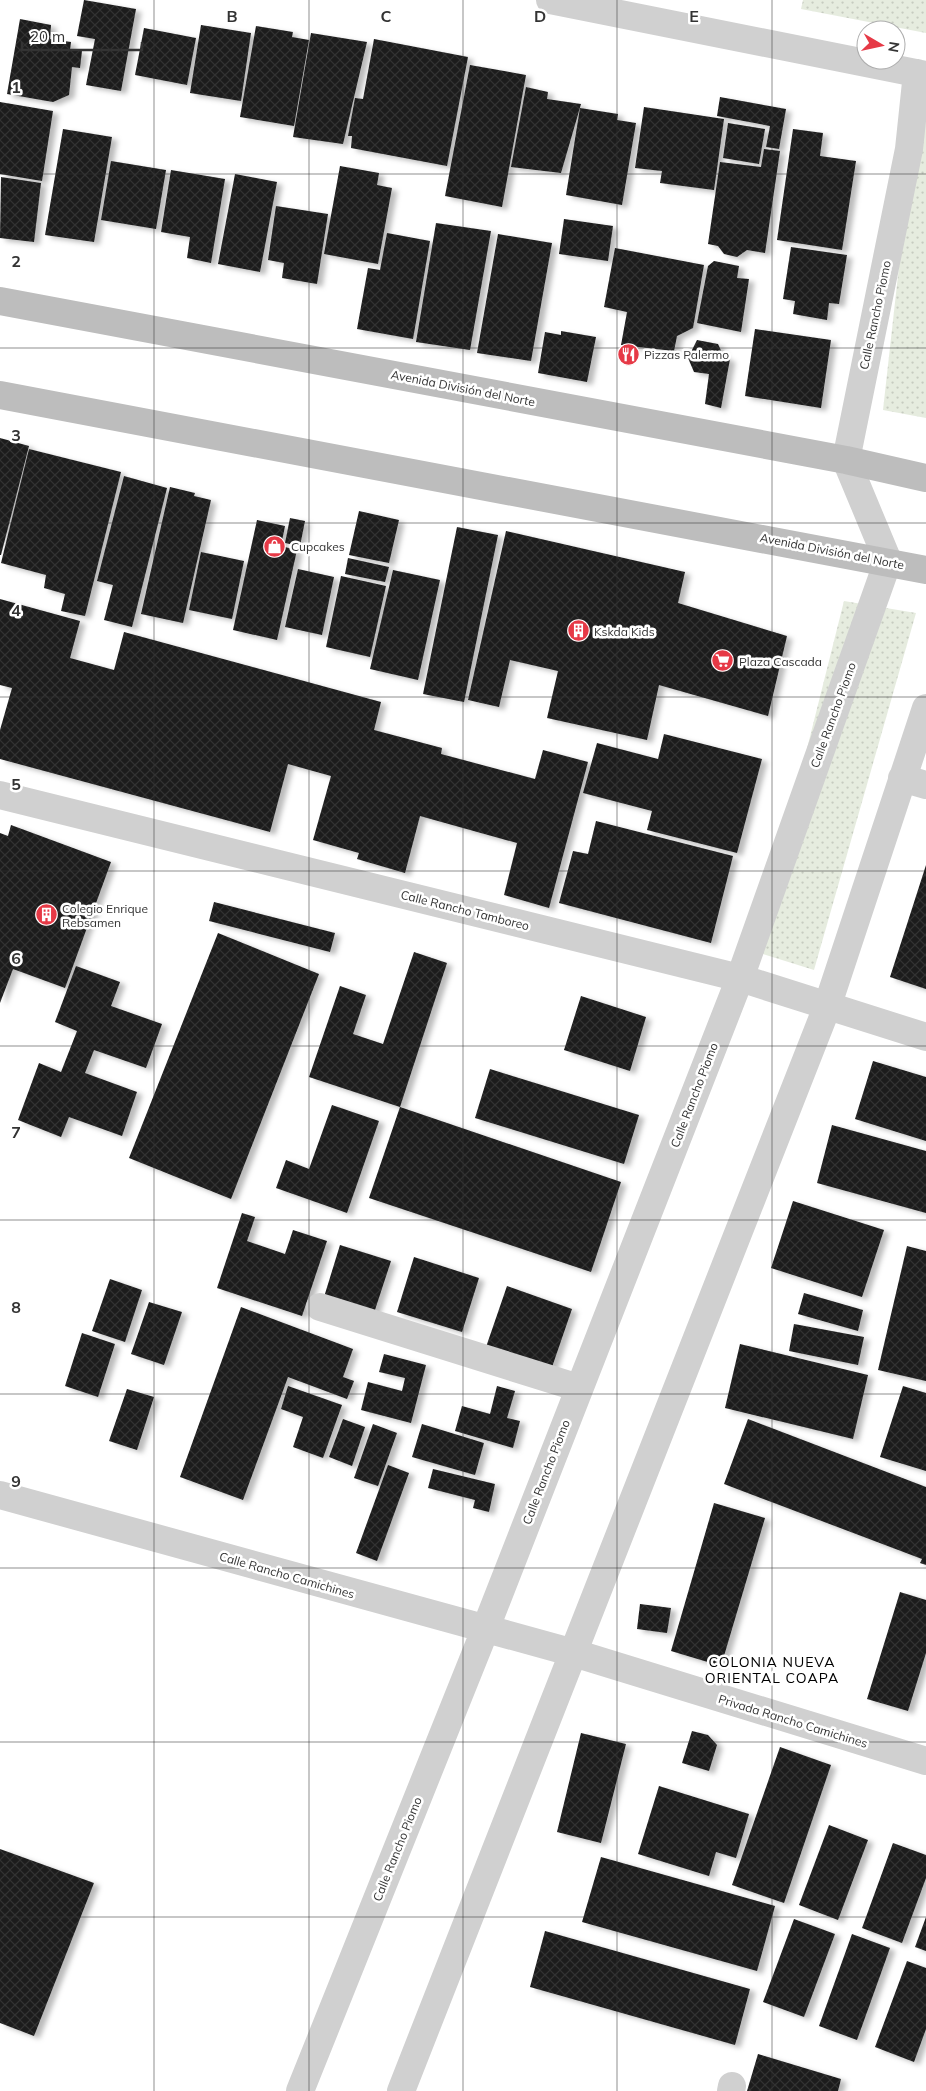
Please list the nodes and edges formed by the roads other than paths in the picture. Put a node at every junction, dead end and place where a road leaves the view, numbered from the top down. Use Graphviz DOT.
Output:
graph roads {
  1 [pos="550,0"];
  2 [pos="922,74"];
  3 [pos="0,301"];
  4 [pos="0,394"];
  5 [pos="846,460"];
  6 [pos="926,478"];
  7 [pos="888,561"];
  8 [pos="926,570"];
  9 [pos="926,708"];
  10 [pos="914,782"];
  11 [pos="0,794"];
  12 [pos="740,978"];
  13 [pos="827,1007"];
  14 [pos="926,1037"];
  15 [pos="320,1307"];
  16 [pos="579,1388"];
  17 [pos="0,1495"];
  18 [pos="485,1630"];
  19 [pos="574,1653"];
  20 [pos="926,1761"];
  21 [pos="300,2091"];
  22 [pos="401,2091"];
  1 -- 2 [label="street"];
  2 -- 5 [label="street, Calle Rancho Piomo"];
  3 -- 5 [label="main road, Avenida División del Norte"];
  4 -- 7 [label="main road, Avenida División del Norte"];
  5 -- 6 [label="main road, Avenida División del Norte"];
  5 -- 7 [label="street"];
  7 -- 8 [label="main road, Avenida División del Norte"];
  7 -- 12 [label="street, Calle Rancho Piomo"];
  9 -- 10 [label="street"];
  10 -- 13 [label="street"];
  11 -- 12 [label="street, Calle Rancho Tamboreo"];
  12 -- 13 [label="street, Calle Rancho Tamboreo"];
  12 -- 16 [label="street, Calle Rancho Piomo"];
  13 -- 14 [label="street, Calle Rancho Tamboreo"];
  13 -- 19 [label="street"];
  15 -- 16 [label="street"];
  16 -- 18 [label="street, Calle Rancho Piomo"];
  17 -- 18 [label="street, Calle Rancho Camichines"];
  18 -- 19 [label="street, Calle Rancho Camichines"];
  18 -- 21 [label="street, Calle Rancho Piomo"];
  19 -- 20 [label="street, Privada Rancho Camichines"];
  19 -- 22 [label="street"];
}
